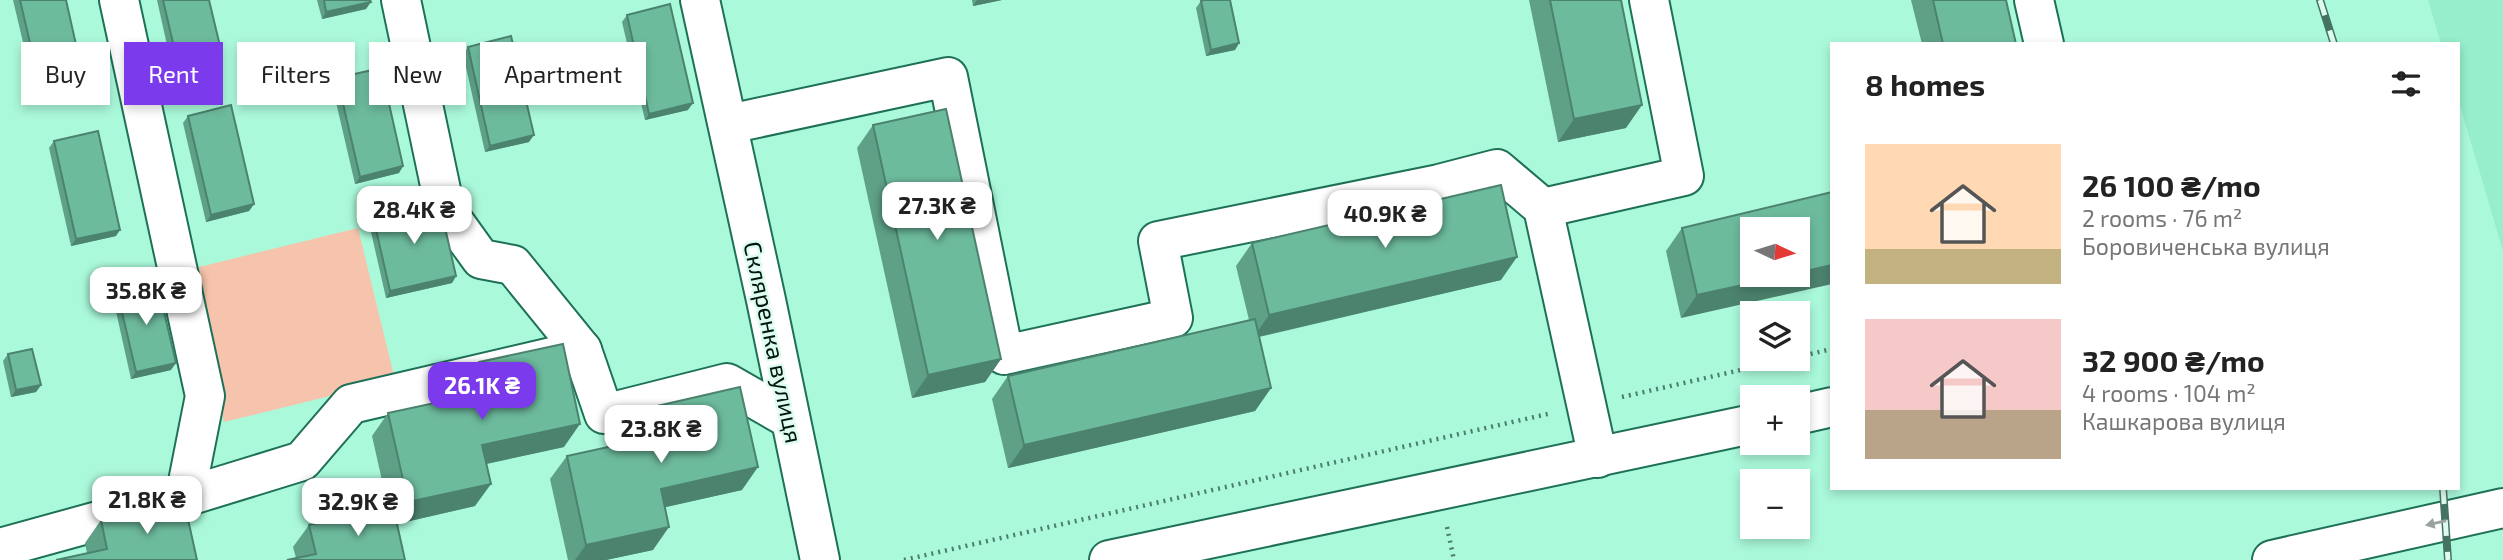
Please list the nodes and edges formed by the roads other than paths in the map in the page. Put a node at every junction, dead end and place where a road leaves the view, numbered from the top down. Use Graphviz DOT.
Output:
graph roads {
  1 [pos="118,0"];
  2 [pos="401,0"];
  3 [pos="700,0"];
  4 [pos="1649,0"];
  5 [pos="2034,0"];
  6 [pos="2043,42"];
  7 [pos="729,124"];
  8 [pos="1543,208"];
  9 [pos="582,350"];
  10 [pos="1830,407"];
  11 [pos="1810,412"];
  12 [pos="790,419"];
  13 [pos="1740,427"];
  14 [pos="1598,458"];
  15 [pos="185,497"];
  16 [pos="2503,508"];
  17 [pos="0,548"];
  18 [pos="820,560"];
  19 [pos="1109,560"];
  20 [pos="2272,560"];
  1 -- 15 [label="street"];
  2 -- 9 [label="street"];
  3 -- 7 [label="street, Скляренка вулиця"];
  4 -- 8 [label="street"];
  5 -- 6 [label="street"];
  7 -- 8 [label="street"];
  7 -- 12 [label="street, Скляренка вулиця"];
  8 -- 14 [label="street"];
  9 -- 12 [label="street"];
  9 -- 15 [label="street"];
  10 -- 11 [label="street"];
  12 -- 18 [label="street, Скляренка вулиця"];
  13 -- 14 [label="street"];
  14 -- 19 [label="street"];
  15 -- 17 [label="street"];
  16 -- 20 [label="street, one-way"];
}
